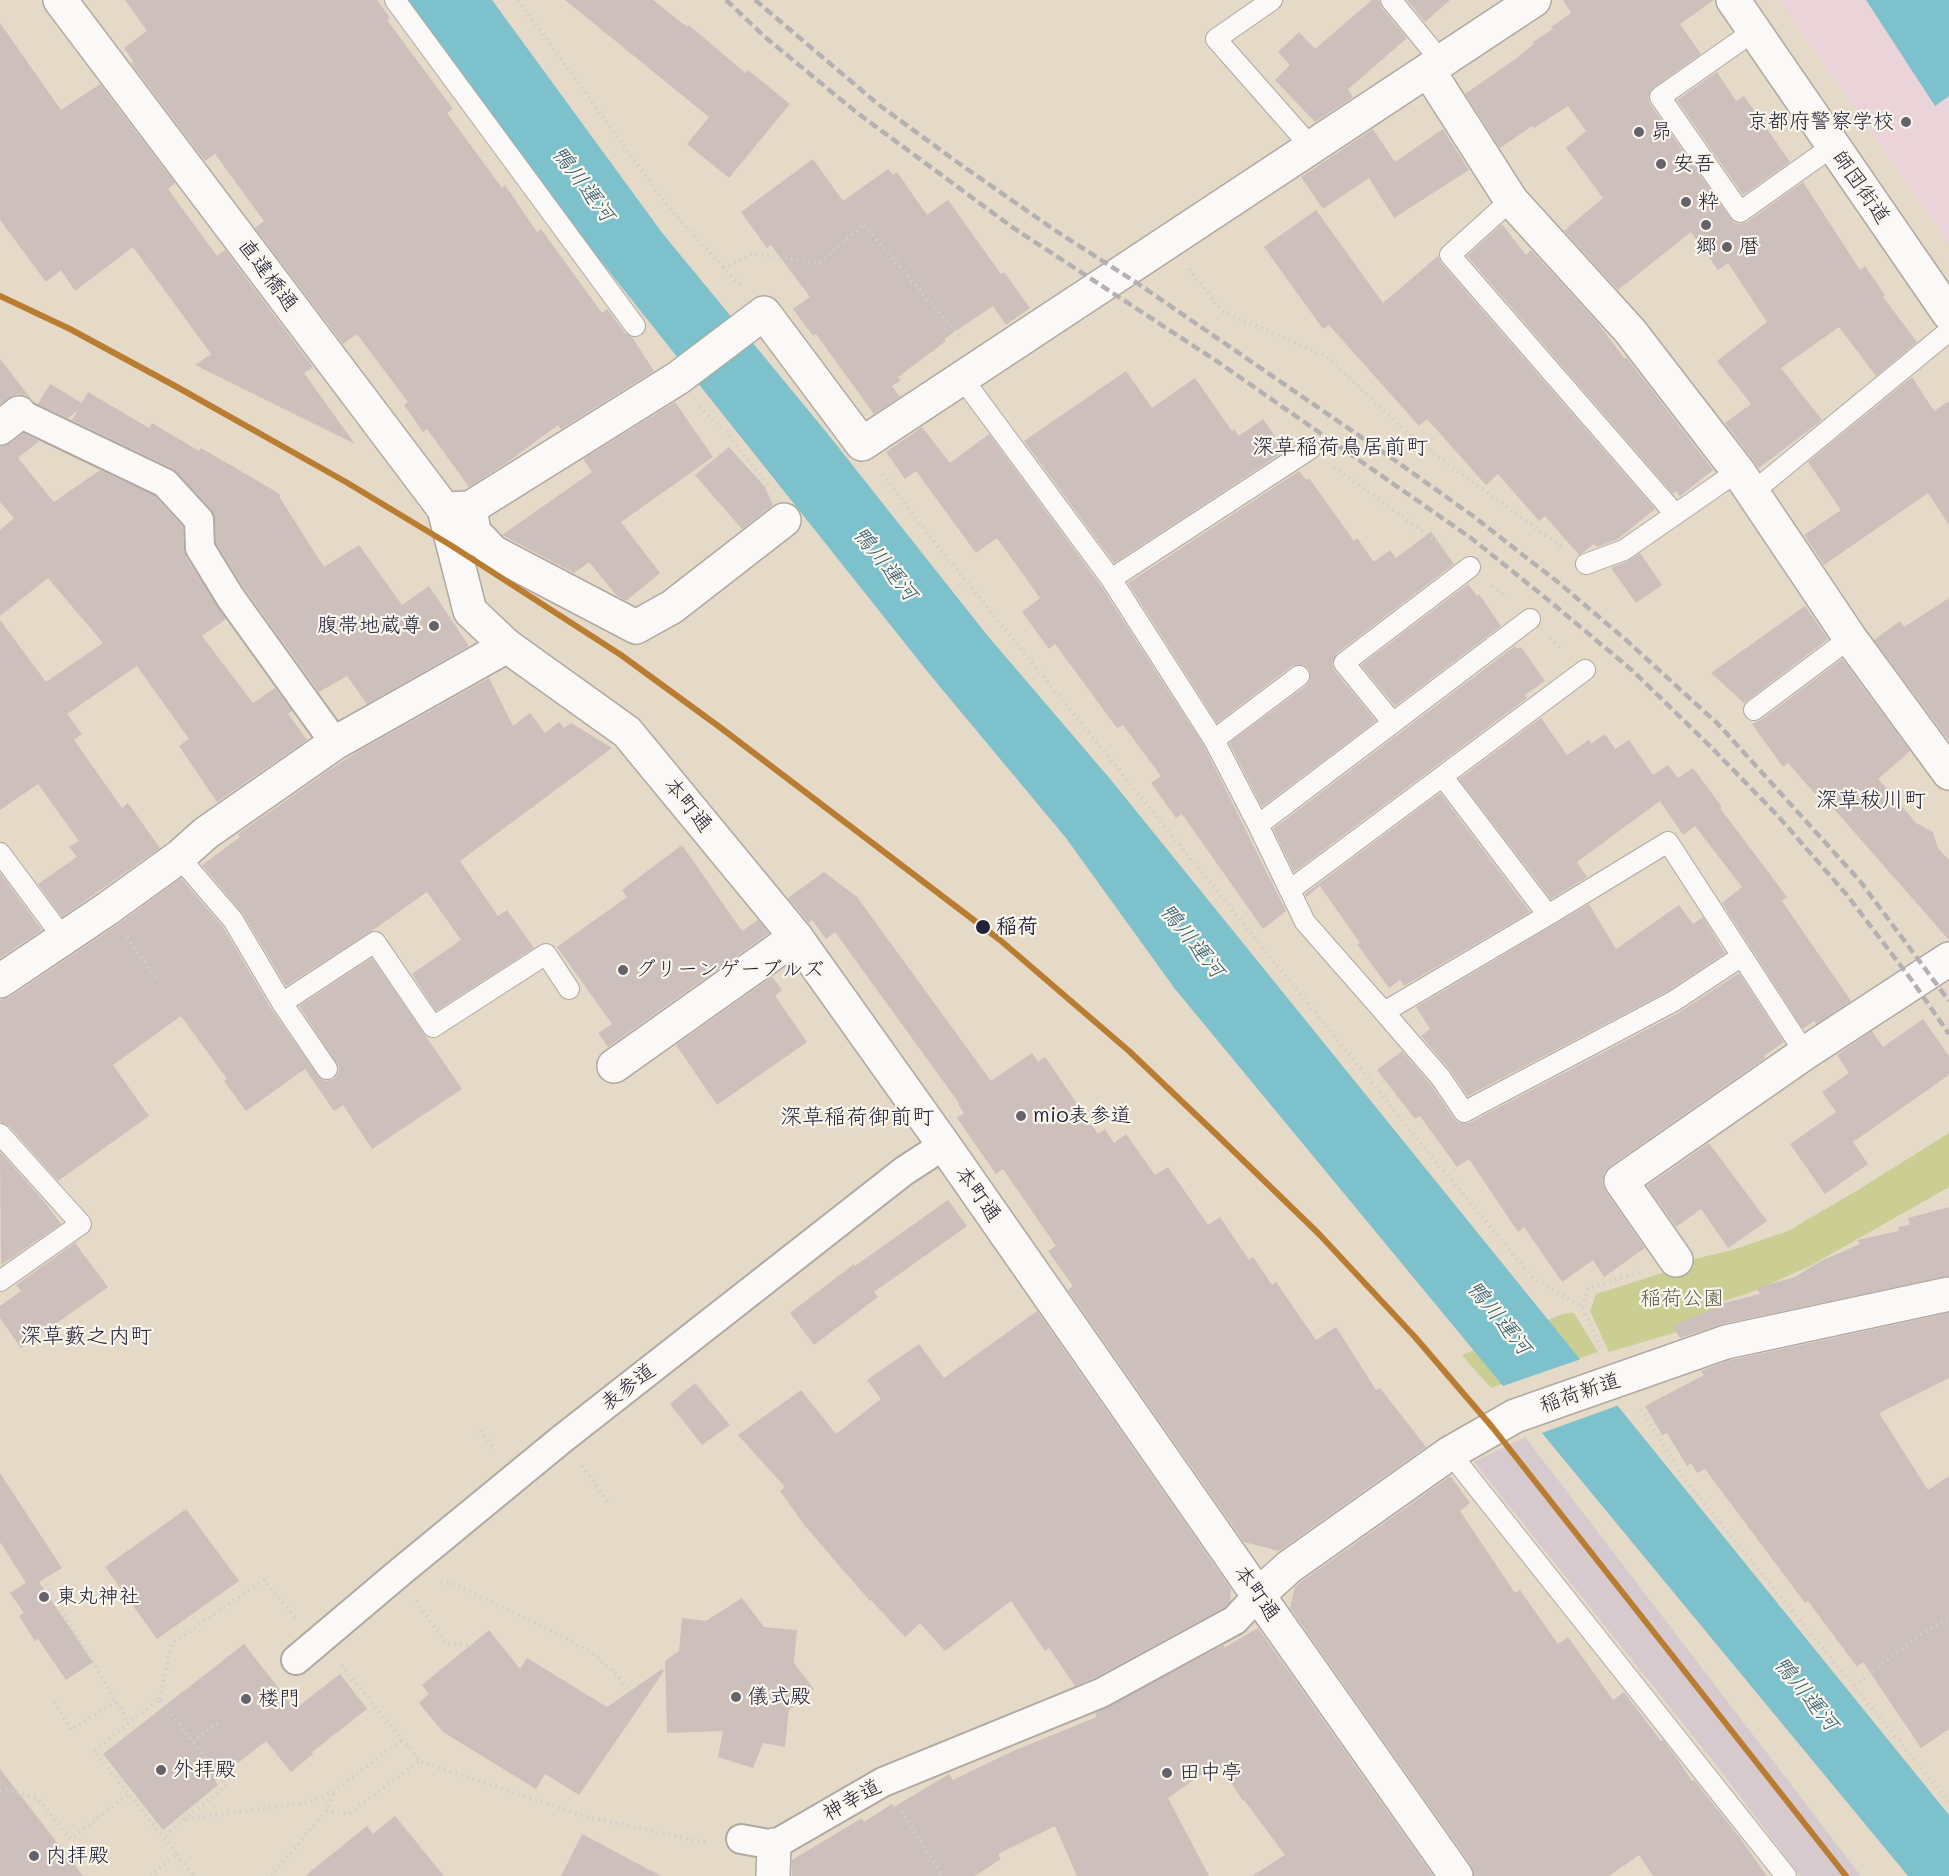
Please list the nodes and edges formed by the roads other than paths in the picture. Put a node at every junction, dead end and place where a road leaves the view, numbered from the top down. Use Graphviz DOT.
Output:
graph roads {
  1 [pos="60,0"];
  2 [pos="394,0"];
  3 [pos="1272,0"];
  4 [pos="1391,0"];
  5 [pos="1534,0"];
  6 [pos="1733,0"];
  7 [pos="1754,31"];
  8 [pos="1434,65"];
  9 [pos="1833,146"];
  10 [pos="1311,147"];
  11 [pos="1510,200"];
  12 [pos="1949,314"];
  13 [pos="635,326"];
  14 [pos="1949,331"];
  15 [pos="972,371"];
  16 [pos="10,420"];
  17 [pos="1310,449"];
  18 [pos="1745,482"];
  19 [pos="457,509"];
  20 [pos="1675,514"];
  21 [pos="784,520"];
  22 [pos="456,561"];
  23 [pos="1586,564"];
  24 [pos="1470,567"];
  25 [pos="1111,579"];
  26 [pos="1530,619"];
  27 [pos="1850,638"];
  28 [pos="507,646"];
  29 [pos="1585,670"];
  30 [pos="1299,676"];
  31 [pos="1754,710"];
  32 [pos="1393,723"];
  33 [pos="1214,740"];
  34 [pos="335,743"];
  35 [pos="1949,773"];
  36 [pos="1443,777"];
  37 [pos="1258,825"];
  38 [pos="0,853"];
  39 [pos="179,857"];
  40 [pos="1290,890"];
  41 [pos="1548,915"];
  42 [pos="796,937"];
  43 [pos="64,939"];
  44 [pos="1742,956"];
  45 [pos="1949,959"];
  46 [pos="1,979"];
  47 [pos="569,989"];
  48 [pos="282,1003"];
  49 [pos="1384,1012"];
  50 [pos="1805,1053"];
  51 [pos="614,1066"];
  52 [pos="327,1069"];
  53 [pos="0,1134"];
  54 [pos="944,1145"];
  55 [pos="1676,1260"];
  56 [pos="0,1281"];
  57 [pos="1949,1294"];
  58 [pos="1450,1453"];
  59 [pos="1258,1595"];
  60 [pos="311,1648"];
  61 [pos="741,1839"];
  62 [pos="774,1860"];
  63 [pos="1456,1876"];
  64 [pos="1786,1876"];
  1 -- 19 [label="street, 直違橋通"];
  2 -- 13 [label="lane"];
  3 -- 10 [label="lane"];
  4 -- 8 [label="lane"];
  5 -- 8 [label="street"];
  6 -- 7 [label="street, 師団街道"];
  7 -- 9 [label="street, 師団街道"];
  7 -- 9 [label="lane"];
  8 -- 10 [label="street"];
  8 -- 11 [label="street"];
  9 -- 12 [label="street, 師団街道"];
  10 -- 15 [label="street"];
  11 -- 18 [label="street"];
  11 -- 20 [label="lane"];
  14 -- 18 [label="lane"];
  15 -- 19 [label="street"];
  15 -- 25 [label="lane"];
  16 -- 34 [label="street"];
  17 -- 25 [label="lane"];
  18 -- 20 [label="lane"];
  18 -- 27 [label="street"];
  19 -- 21 [label="street"];
  19 -- 22 [label="street, 直違橋通"];
  20 -- 23 [label="lane"];
  22 -- 28 [label="street, 本町通"];
  24 -- 32 [label="lane"];
  25 -- 33 [label="lane"];
  26 -- 32 [label="lane"];
  27 -- 31 [label="lane"];
  27 -- 35 [label="street"];
  28 -- 34 [label="street"];
  28 -- 42 [label="street, 本町通"];
  29 -- 36 [label="lane"];
  30 -- 33 [label="lane"];
  32 -- 37 [label="lane"];
  33 -- 37 [label="lane"];
  34 -- 39 [label="street"];
  36 -- 40 [label="lane"];
  36 -- 41 [label="lane"];
  37 -- 40 [label="lane"];
  38 -- 43 [label="lane"];
  39 -- 43 [label="street"];
  39 -- 48 [label="lane"];
  40 -- 49 [label="lane"];
  41 -- 44 [label="lane"];
  41 -- 49 [label="lane"];
  42 -- 51 [label="street"];
  42 -- 54 [label="street, 本町通"];
  43 -- 46 [label="street"];
  44 -- 49 [label="lane"];
  44 -- 50 [label="lane"];
  45 -- 50 [label="street"];
  47 -- 48 [label="lane"];
  48 -- 52 [label="lane"];
  50 -- 55 [label="street"];
  53 -- 56 [label="lane"];
  54 -- 59 [label="street, 本町通"];
  54 -- 60 [label="street, 表参道"];
  57 -- 58 [label="street, 稲荷新道"];
  58 -- 59 [label="street, 稲荷新道"];
  58 -- 64 [label="lane"];
  59 -- 62 [label="street, 神幸道"];
  59 -- 63 [label="street, 本町通"];
  61 -- 62 [label="street, 神幸道"];
}
